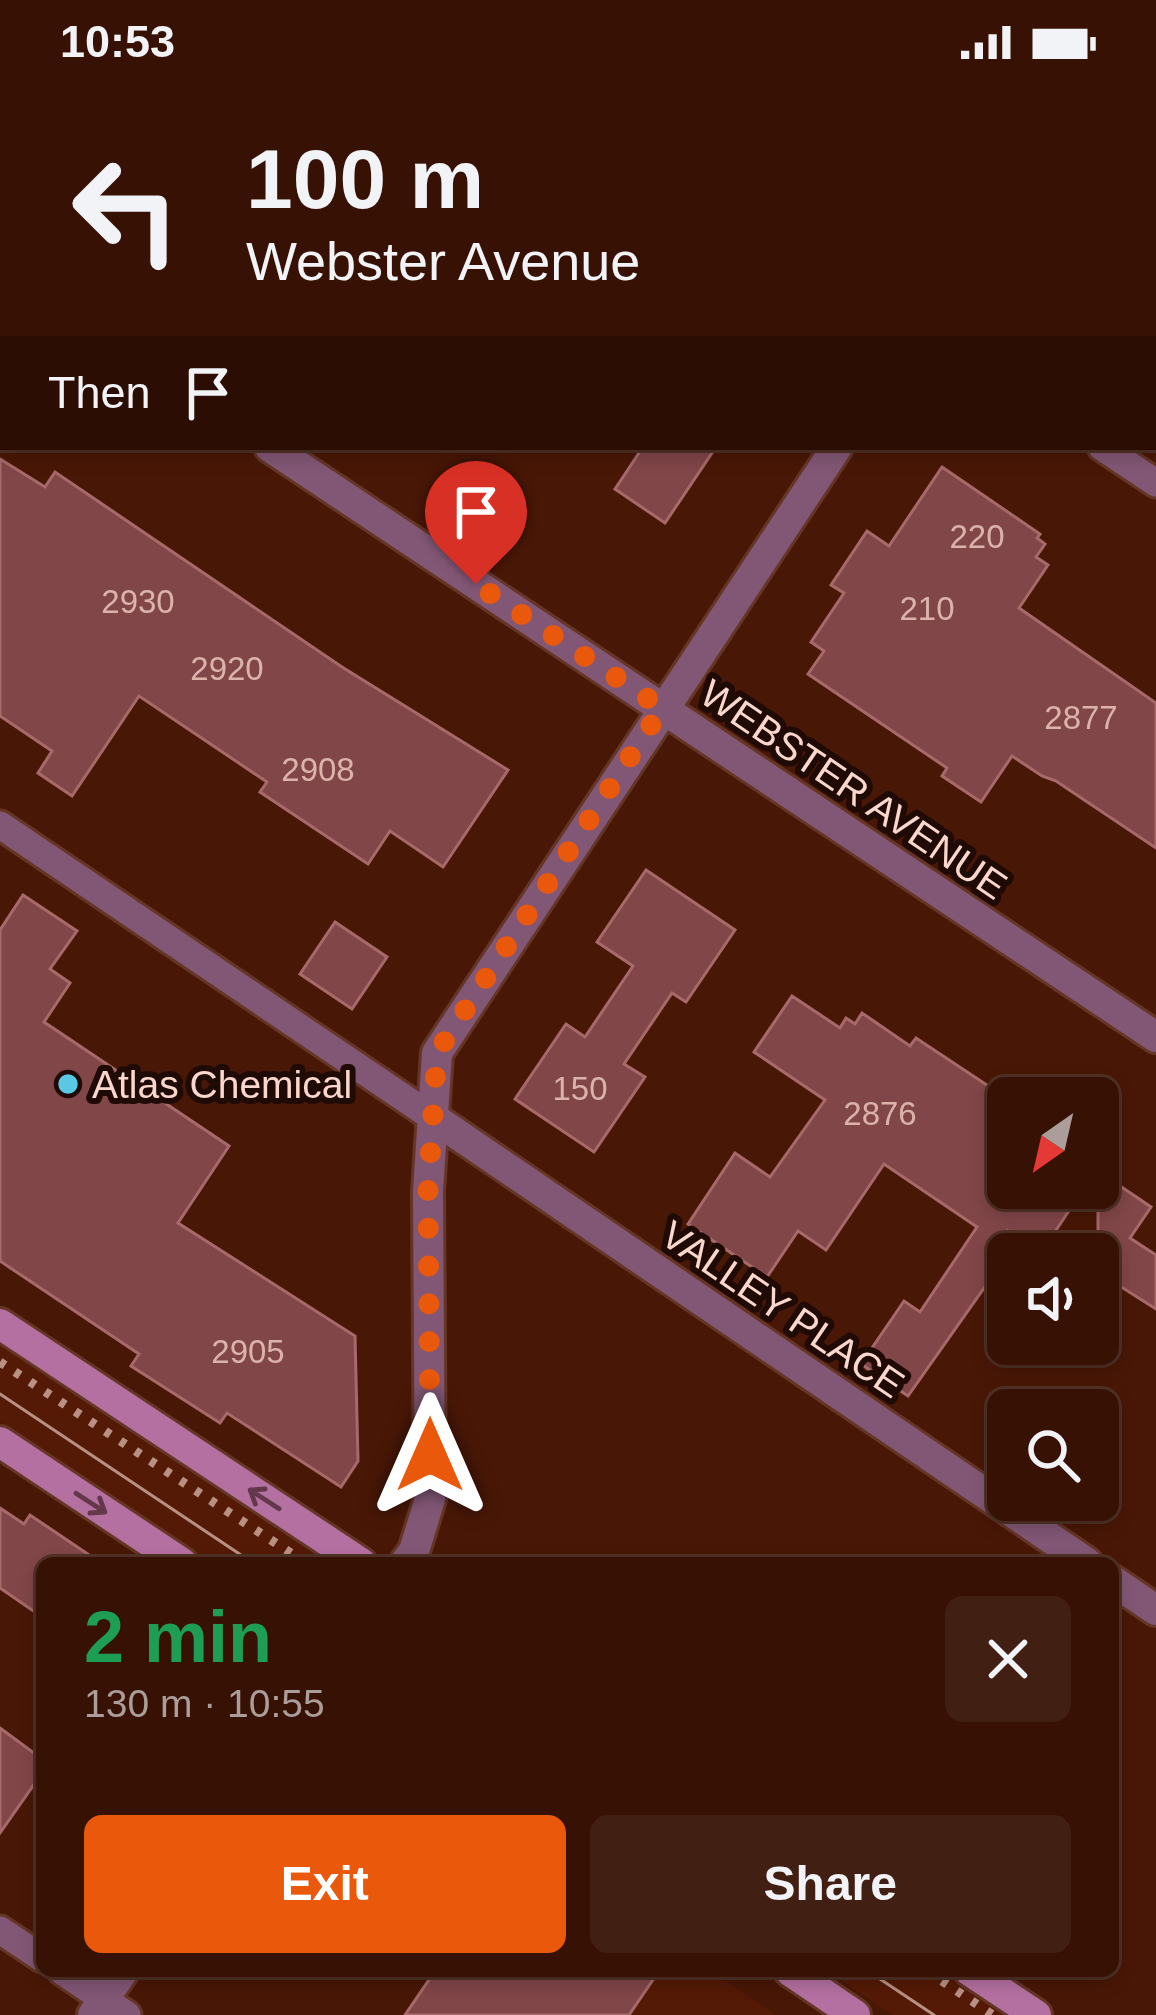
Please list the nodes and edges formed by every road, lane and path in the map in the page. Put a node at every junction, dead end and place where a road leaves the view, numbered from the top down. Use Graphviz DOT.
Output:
graph roads {
  1 [pos="274,450"];
  2 [pos="835,450"];
  3 [pos="1106,450"];
  4 [pos="1156,483"];
  5 [pos="662,708"];
  6 [pos="0,825"];
  7 [pos="1156,1037"];
  8 [pos="435,1119"];
  9 [pos="0,1324"];
  10 [pos="0,1442"];
  11 [pos="173,1557"];
  12 [pos="352,1557"];
  13 [pos="410,1557"];
  14 [pos="1078,1557"];
  15 [pos="1119,1585"];
  16 [pos="1156,1610"];
  17 [pos="0,1930"];
  18 [pos="36,1954"];
  19 [pos="69,1977"];
  20 [pos="121,1977"];
  21 [pos="799,1977"];
  22 [pos="979,1977"];
  23 [pos="108,2010"];
  24 [pos="855,2015"];
  25 [pos="1036,2015"];
  1 -- 5 [label="street, WEBSTER AVENUE"];
  2 -- 5 [label="street"];
  3 -- 4 [label="lane"];
  5 -- 7 [label="street, WEBSTER AVENUE"];
  5 -- 8 [label="street"];
  6 -- 8 [label="lane"];
  8 -- 13 [label="street"];
  8 -- 14 [label="street, VALLEY PLACE"];
  12 -- 9 [label="main road, one-way"];
  10 -- 11 [label="main road, one-way"];
  15 -- 16 [label="street"];
  17 -- 18 [label="lane"];
  19 -- 23 [label="lane"];
  20 -- 23 [label="street"];
  21 -- 24 [label="main road"];
  22 -- 25 [label="main road"];
}
